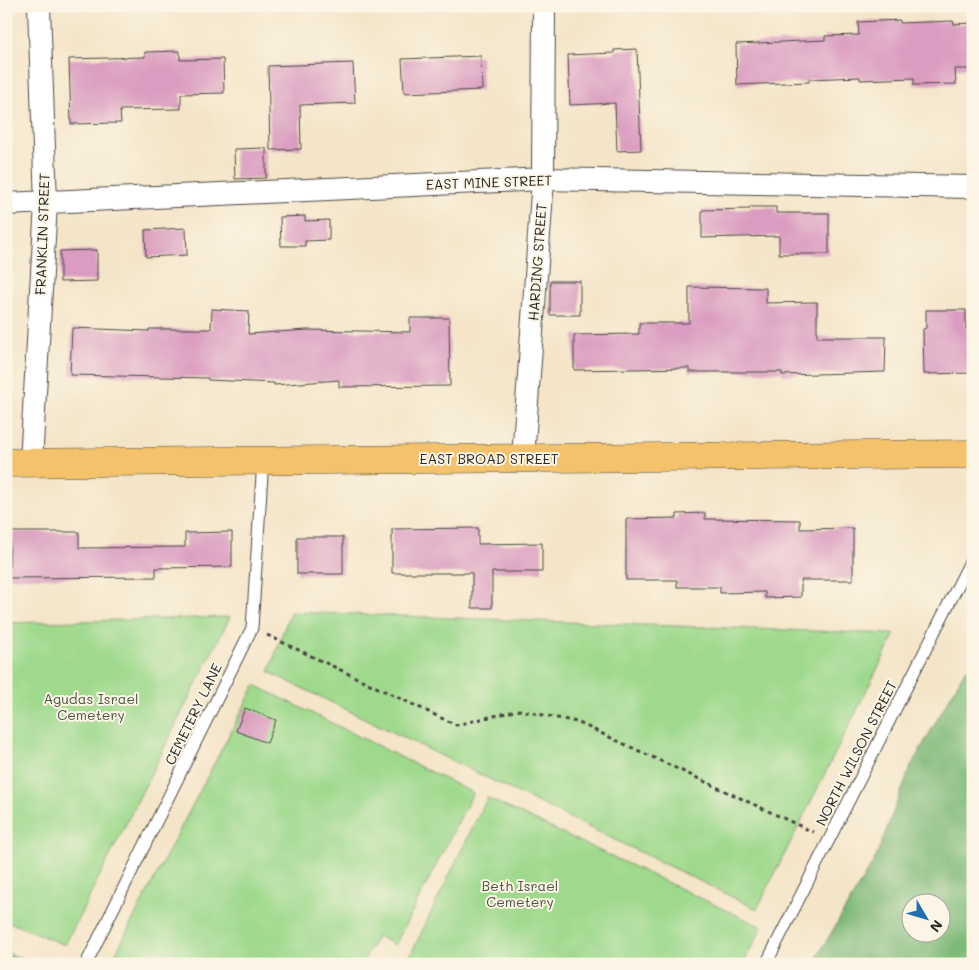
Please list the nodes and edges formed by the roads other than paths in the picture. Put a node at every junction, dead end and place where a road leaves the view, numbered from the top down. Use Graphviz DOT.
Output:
graph roads {
  1 [pos="39,6"];
  2 [pos="544,6"];
  3 [pos="543,179"];
  4 [pos="973,187"];
  5 [pos="6,204"];
  6 [pos="46,204"];
  7 [pos="973,454"];
  8 [pos="524,458"];
  9 [pos="263,460"];
  10 [pos="18,462"];
  11 [pos="973,556"];
  12 [pos="86,964"];
  13 [pos="766,964"];
  1 -- 6 [label="street, FRANKLIN STREET"];
  2 -- 3 [label="street, HARDING STREET"];
  3 -- 4 [label="street, EAST MINE STREET"];
  3 -- 6 [label="street, EAST MINE STREET"];
  3 -- 8 [label="street, HARDING STREET"];
  5 -- 6 [label="street, EAST MINE STREET"];
  6 -- 10 [label="street, FRANKLIN STREET"];
  7 -- 8 [label="highway, EAST BROAD STREET"];
  8 -- 9 [label="highway, EAST BROAD STREET"];
  9 -- 10 [label="highway, EAST BROAD STREET"];
  9 -- 12 [label="lane, CEMETERY LANE"];
  11 -- 13 [label="lane, NORTH WILSON STREET"];
}
